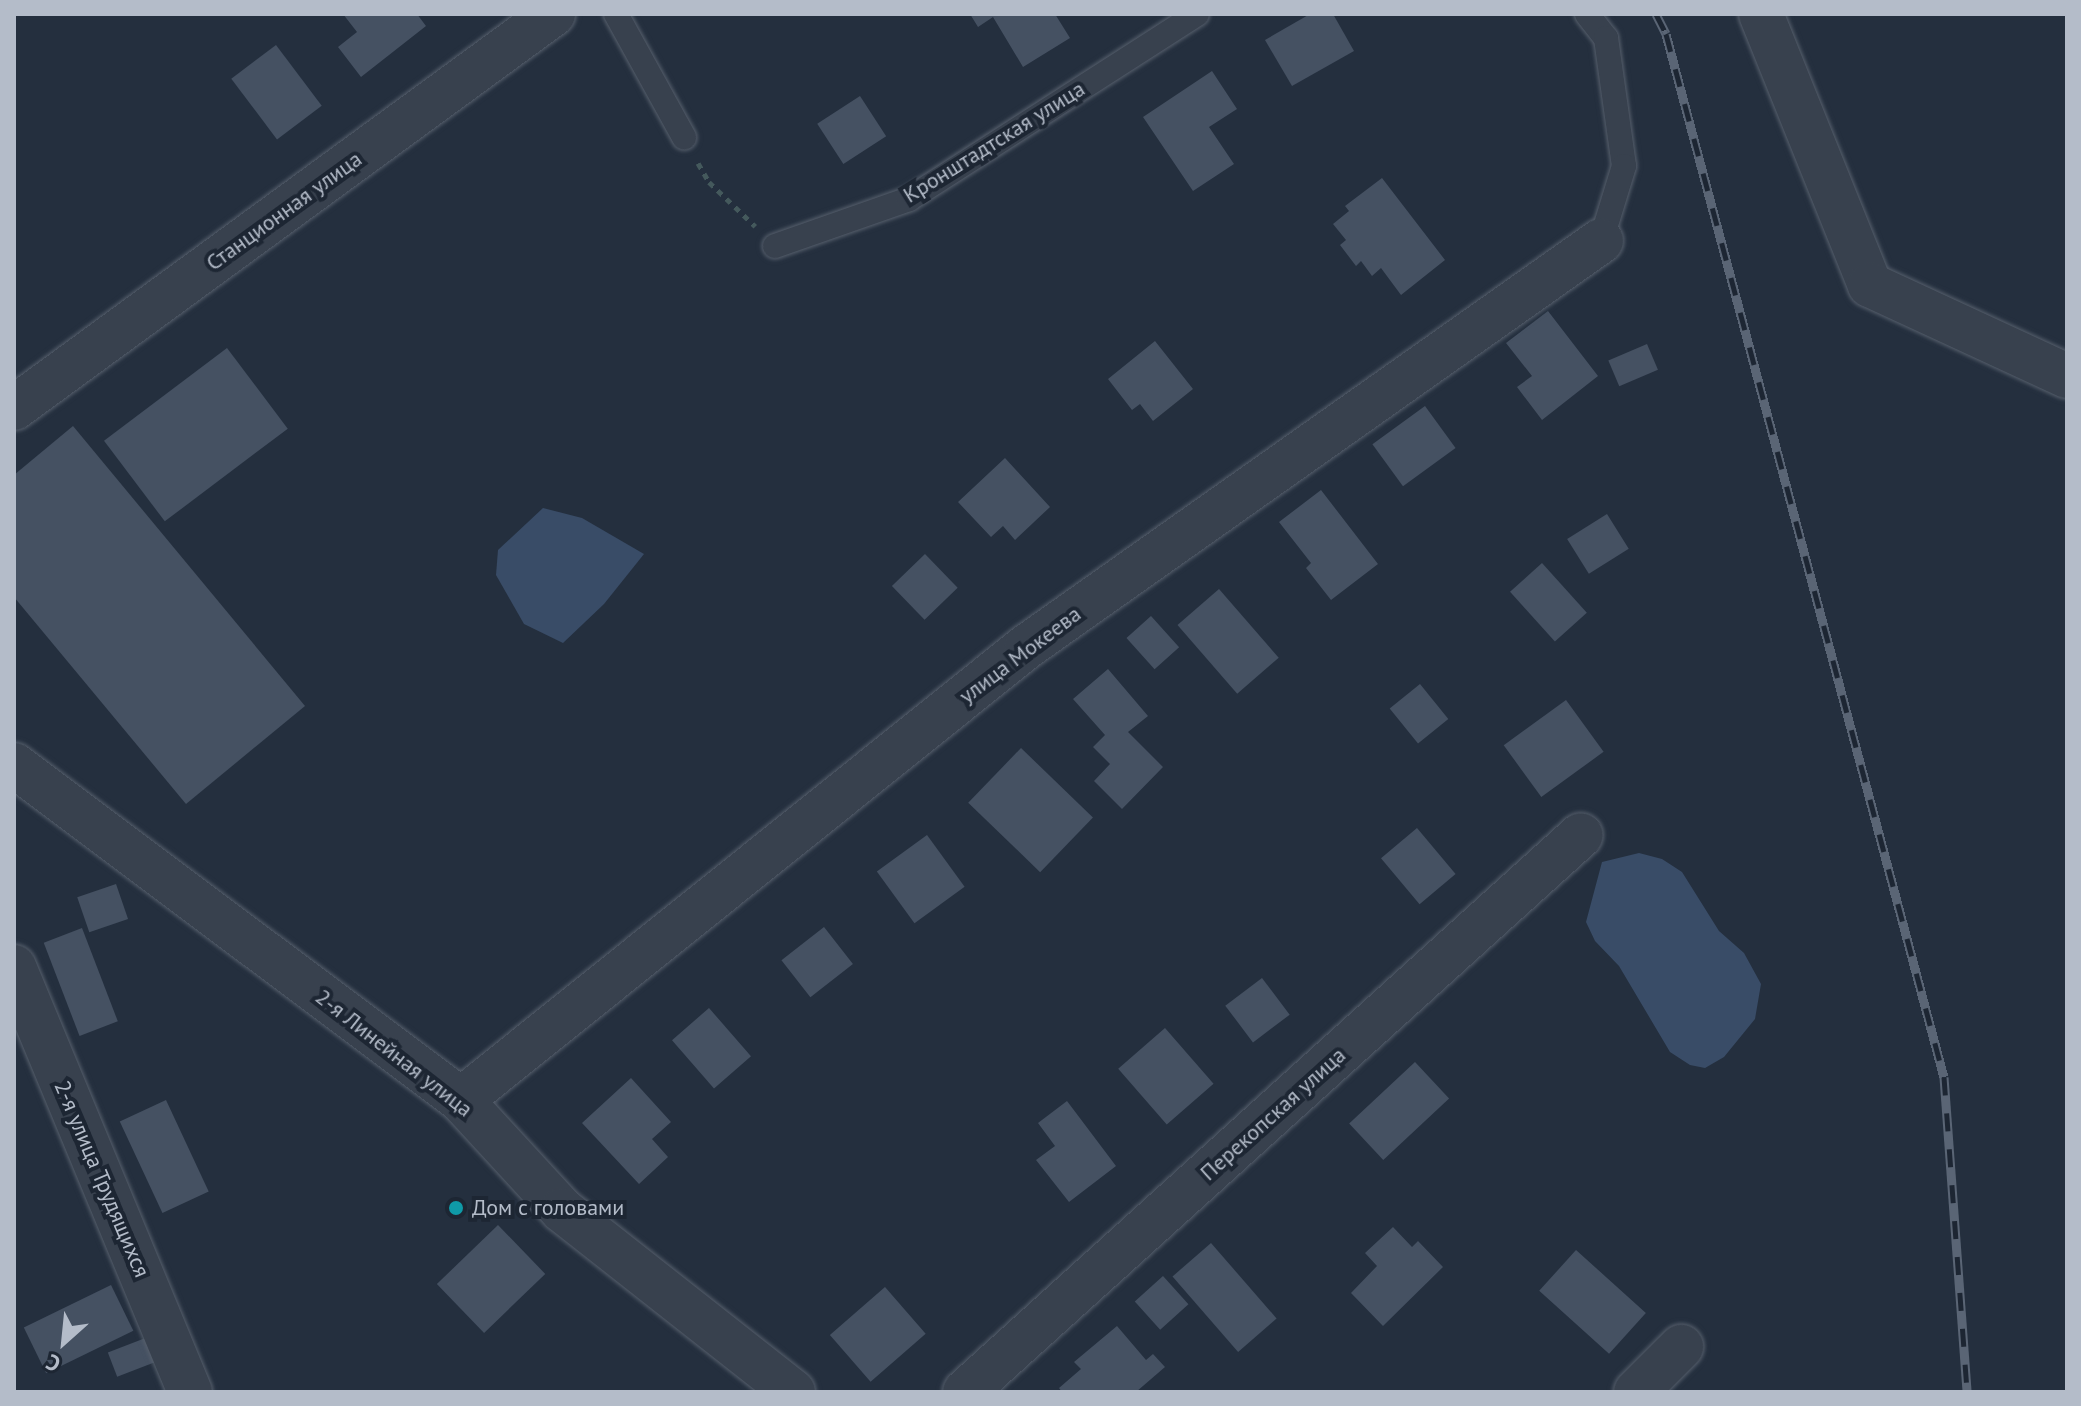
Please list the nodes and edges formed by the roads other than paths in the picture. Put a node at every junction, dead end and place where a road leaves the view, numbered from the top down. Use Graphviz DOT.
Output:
graph roads {
  1 [pos="553,14"];
  2 [pos="616,14"];
  3 [pos="1197,14"];
  4 [pos="1587,14"];
  5 [pos="1761,14"];
  6 [pos="684,137"];
  7 [pos="1601,241"];
  8 [pos="775,246"];
  9 [pos="2067,376"];
  10 [pos="14,408"];
  11 [pos="14,765"];
  12 [pos="1581,835"];
  13 [pos="14,967"];
  14 [pos="461,1100"];
  15 [pos="1681,1347"];
  16 [pos="190,1392"];
  17 [pos="793,1392"];
  18 [pos="965,1392"];
  19 [pos="1636,1392"];
  1 -- 10 [label="street, Станционная улица"];
  2 -- 6 [label="lane"];
  3 -- 8 [label="lane, Кронштадтская улица"];
  4 -- 7 [label="lane"];
  5 -- 9 [label="street"];
  7 -- 14 [label="street, улица Мокеева"];
  11 -- 14 [label="street, 2-я Линейная улица"];
  12 -- 18 [label="street, Перекопская улица"];
  13 -- 16 [label="street, 2-я улица Трудящихся"];
  14 -- 17 [label="street, 2-я Линейная улица"];
  15 -- 19 [label="street"];
}
